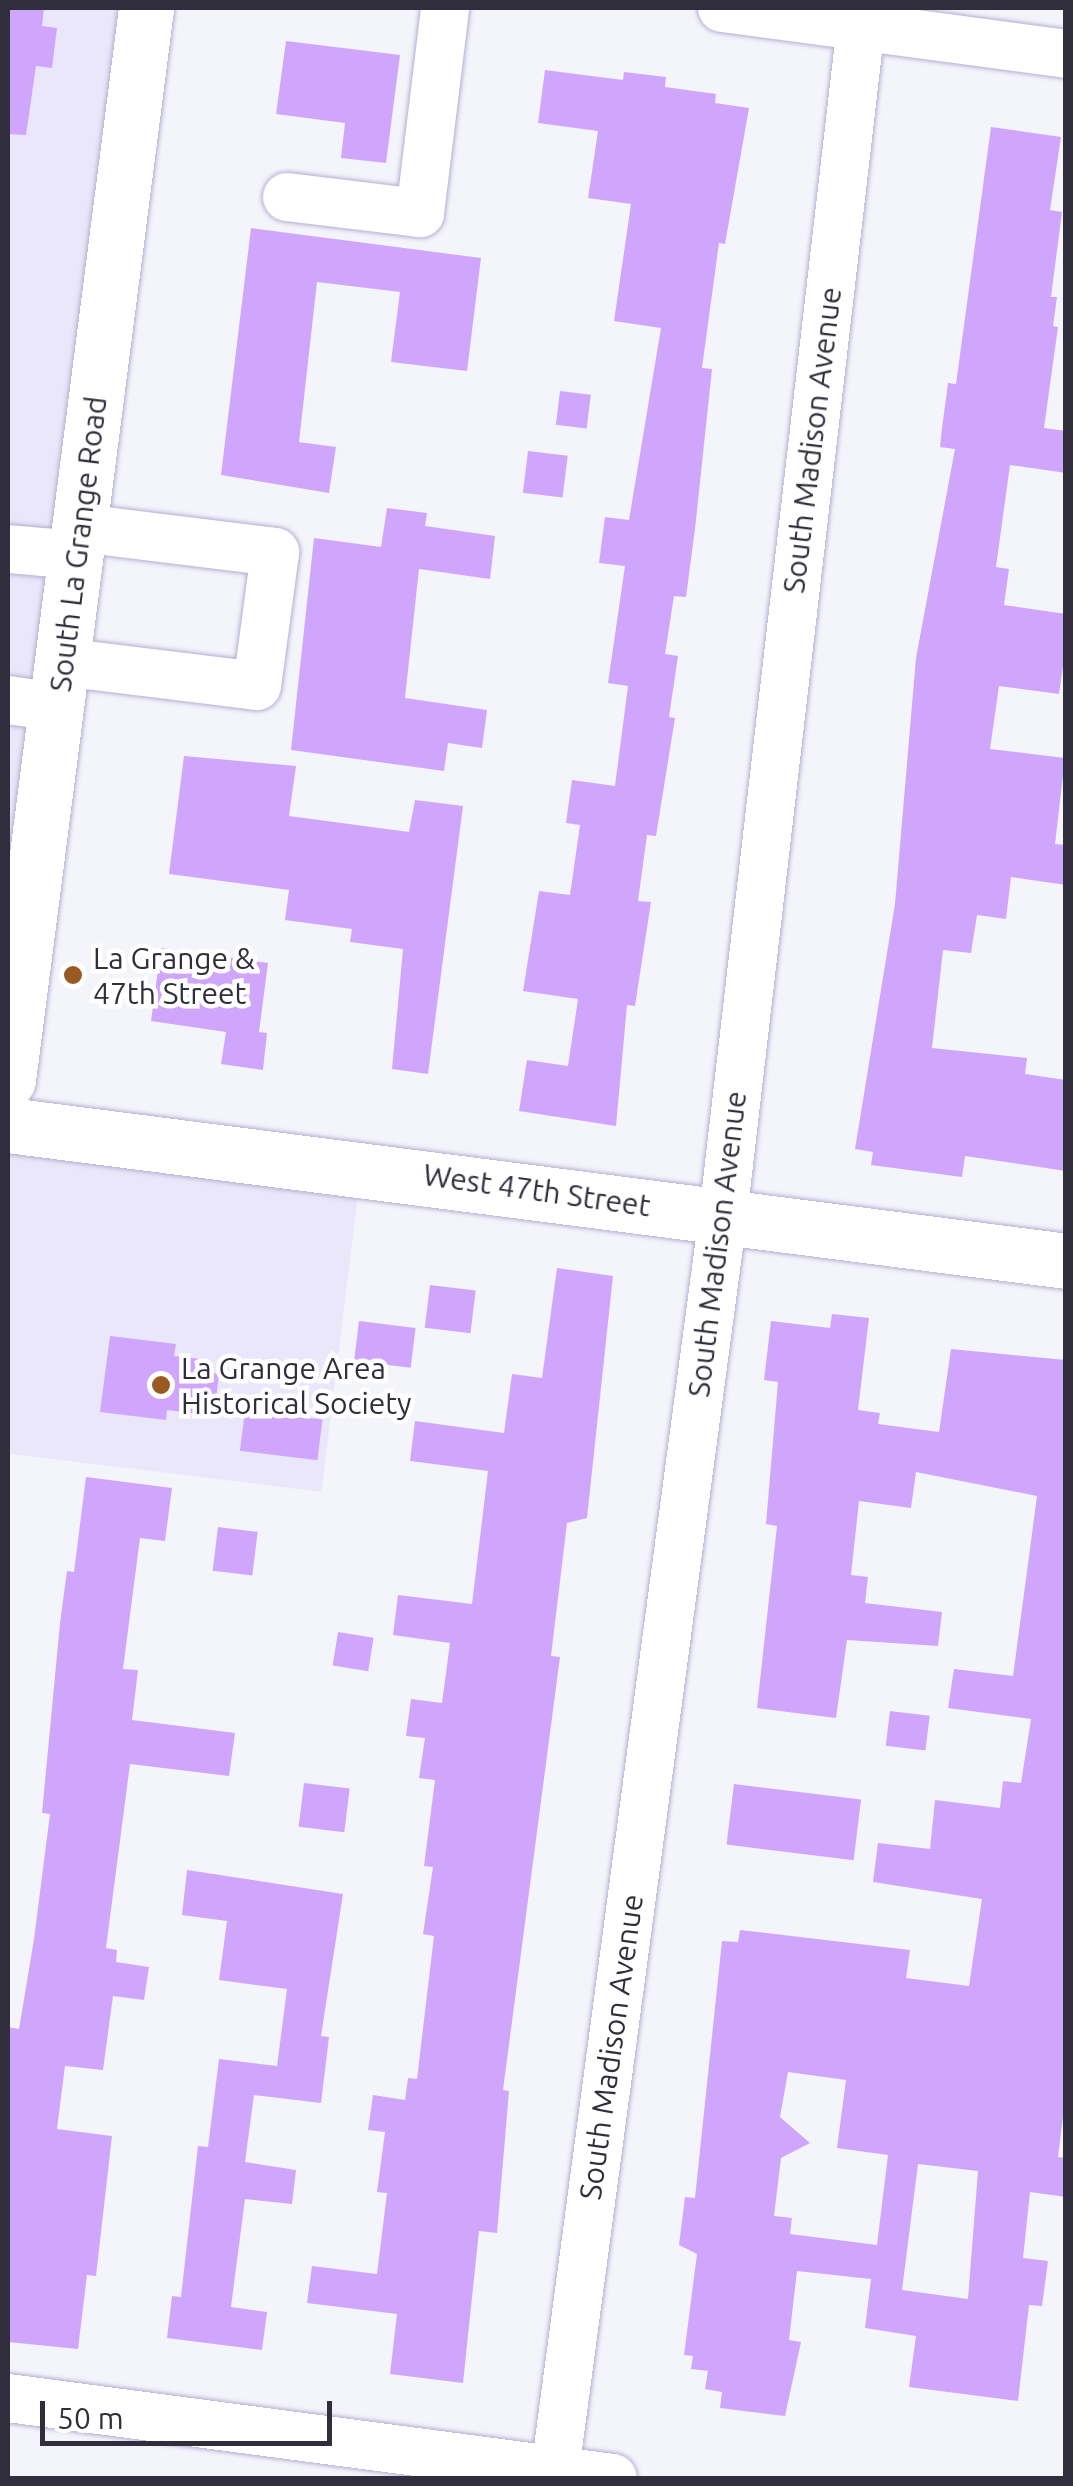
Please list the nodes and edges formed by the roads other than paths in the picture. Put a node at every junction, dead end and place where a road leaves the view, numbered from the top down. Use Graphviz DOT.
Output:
graph roads {
  1 [pos="146,8"];
  2 [pos="445,8"];
  3 [pos="722,8"];
  4 [pos="862,16"];
  5 [pos="1066,54"];
  6 [pos="287,196"];
  7 [pos="78,541"];
  8 [pos="8,549"];
  9 [pos="42,690"];
  10 [pos="20,898"];
  11 [pos="8,1080"];
  12 [pos="8,1124"];
  13 [pos="723,1216"];
  14 [pos="1066,1260"];
  15 [pos="8,2398"];
  16 [pos="554,2474"];
  17 [pos="613,2478"];
  1 -- 7 [label="main road, South La Grange Road"];
  2 -- 6 [label="street"];
  3 -- 4 [label="street"];
  4 -- 5 [label="street"];
  4 -- 13 [label="street, South Madison Avenue"];
  7 -- 8 [label="street"];
  7 -- 9 [label="main road, South La Grange Road"];
  7 -- 9 [label="street"];
  9 -- 10 [label="main road, South La Grange Road"];
  10 -- 11 [label="main road, South La Grange Road"];
  12 -- 13 [label="main road, West 47th Street"];
  13 -- 14 [label="main road, West 47th Street"];
  13 -- 16 [label="street, South Madison Avenue"];
  15 -- 16 [label="street"];
  16 -- 17 [label="street"];
}
